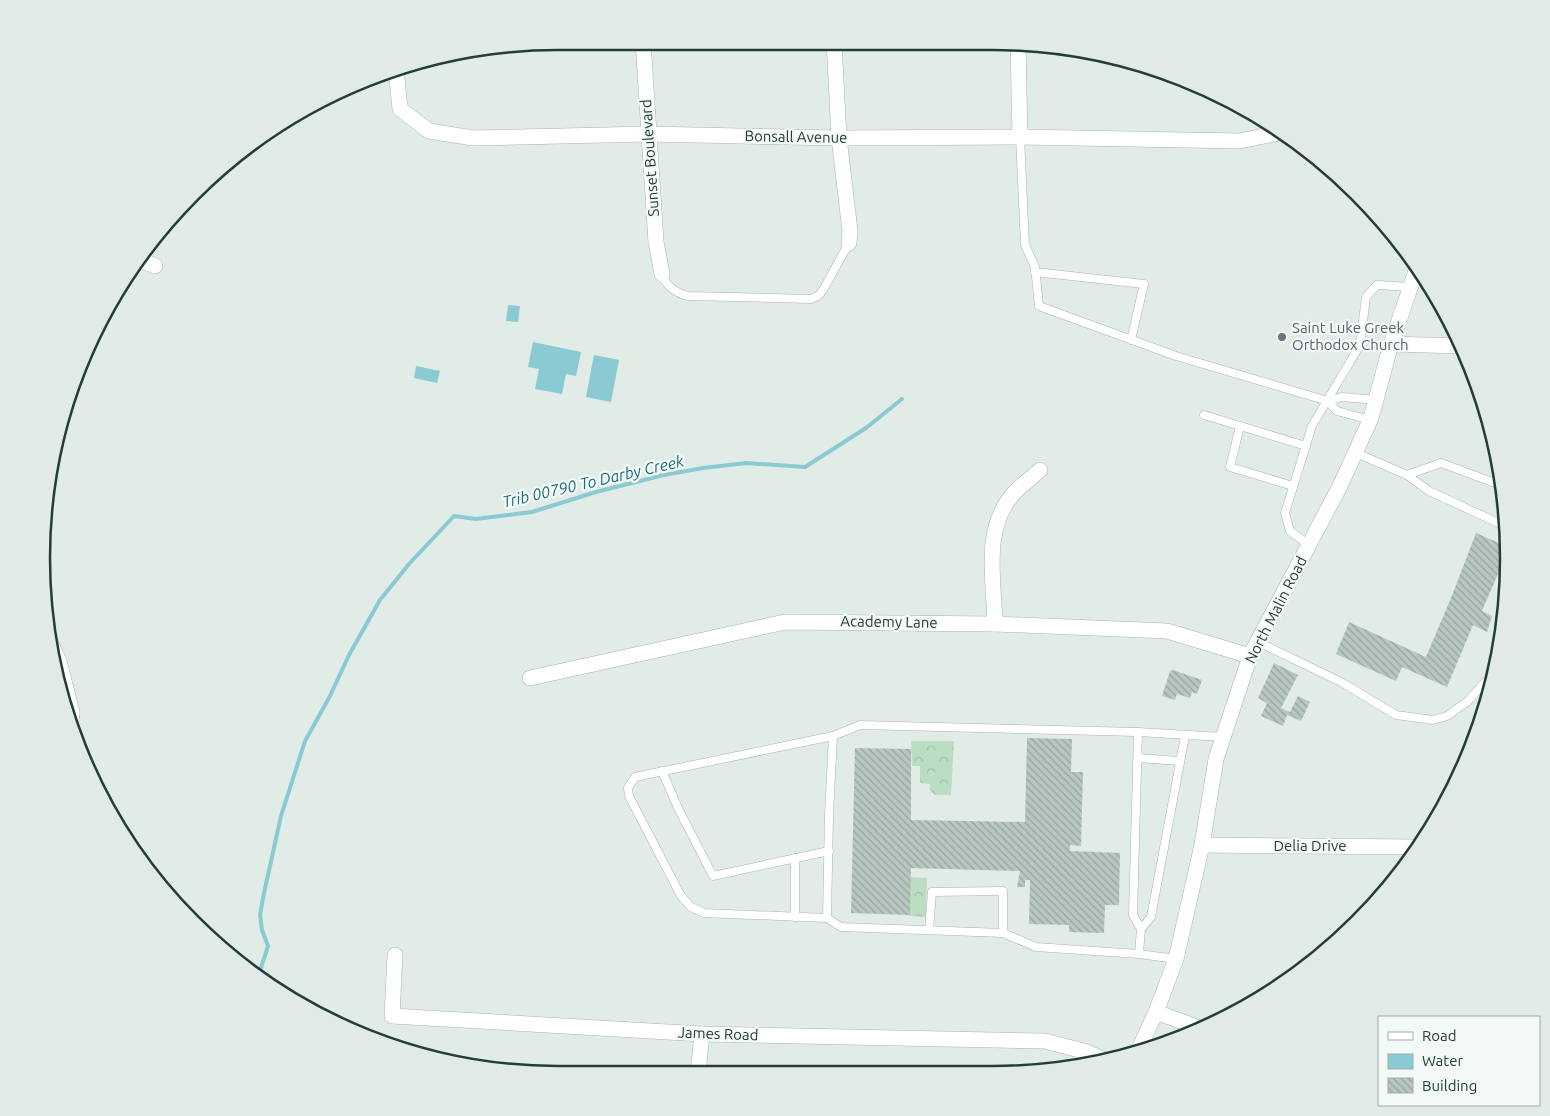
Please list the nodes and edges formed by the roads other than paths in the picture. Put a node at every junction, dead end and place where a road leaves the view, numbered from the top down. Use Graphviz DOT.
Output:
graph roads {
  1 [pos="643,50"];
  2 [pos="834,50"];
  3 [pos="1018,51"];
  4 [pos="397,76"];
  5 [pos="648,134"];
  6 [pos="1272,134"];
  7 [pos="1020,136"];
  8 [pos="839,138"];
  9 [pos="849,243"];
  10 [pos="146,262"];
  11 [pos="155,266"];
  12 [pos="1035,272"];
  13 [pos="662,274"];
  14 [pos="1414,276"];
  15 [pos="1411,287"];
  16 [pos="1131,340"];
  17 [pos="1391,344"];
  18 [pos="1453,346"];
  19 [pos="1376,400"];
  20 [pos="1328,401"];
  21 [pos="1204,415"];
  22 [pos="1370,420"];
  23 [pos="1240,426"];
  24 [pos="1306,446"];
  25 [pos="1356,453"];
  26 [pos="1040,470"];
  27 [pos="1408,475"];
  28 [pos="1494,483"];
  29 [pos="1293,486"];
  30 [pos="1499,523"];
  31 [pos="1309,545"];
  32 [pos="996,624"];
  33 [pos="1258,642"];
  34 [pos="1250,656"];
  35 [pos="530,678"];
  36 [pos="1484,683"];
  37 [pos="1138,732"];
  38 [pos="834,736"];
  39 [pos="1185,736"];
  40 [pos="1223,737"];
  41 [pos="1138,758"];
  42 [pos="1180,761"];
  43 [pos="662,771"];
  44 [pos="1202,845"];
  45 [pos="1409,847"];
  46 [pos="829,851"];
  47 [pos="795,858"];
  48 [pos="795,917"];
  49 [pos="827,918"];
  50 [pos="1141,929"];
  51 [pos="929,930"];
  52 [pos="1003,933"];
  53 [pos="1139,954"];
  54 [pos="395,955"];
  55 [pos="1176,959"];
  56 [pos="1156,1012"];
  57 [pos="1191,1025"];
  58 [pos="702,1034"];
  59 [pos="1142,1043"];
  60 [pos="1094,1055"];
  61 [pos="699,1066"];
  1 -- 5 [label="street, Sunset Boulevard"];
  2 -- 8 [label="street"];
  3 -- 7 [label="street"];
  4 -- 5 [label="street, Bonsall Avenue"];
  5 -- 8 [label="street, Bonsall Avenue"];
  5 -- 13 [label="street, Sunset Boulevard"];
  6 -- 7 [label="street, Bonsall Avenue"];
  7 -- 8 [label="street, Bonsall Avenue"];
  7 -- 12 [label="lane"];
  8 -- 9 [label="street"];
  9 -- 13 [label="lane"];
  10 -- 11 [label="street"];
  12 -- 16 [label="lane"];
  12 -- 16 [label="lane"];
  14 -- 15 [label="street, North Malin Road"];
  15 -- 17 [label="street, North Malin Road"];
  15 -- 20 [label="lane"];
  16 -- 20 [label="lane"];
  17 -- 18 [label="street"];
  17 -- 19 [label="street, North Malin Road"];
  19 -- 20 [label="lane"];
  19 -- 22 [label="street, North Malin Road"];
  20 -- 22 [label="lane"];
  20 -- 24 [label="lane"];
  21 -- 23 [label="lane"];
  22 -- 25 [label="street, North Malin Road"];
  23 -- 24 [label="lane"];
  23 -- 29 [label="lane"];
  24 -- 29 [label="lane"];
  25 -- 27 [label="lane"];
  25 -- 31 [label="street, North Malin Road"];
  26 -- 32 [label="street"];
  27 -- 28 [label="lane"];
  27 -- 30 [label="lane"];
  29 -- 31 [label="lane"];
  31 -- 33 [label="street, North Malin Road"];
  32 -- 34 [label="street, Academy Lane"];
  32 -- 35 [label="street, Academy Lane"];
  33 -- 34 [label="street, North Malin Road"];
  33 -- 36 [label="lane"];
  34 -- 40 [label="street, North Malin Road"];
  37 -- 38 [label="lane"];
  37 -- 39 [label="lane"];
  37 -- 41 [label="lane"];
  38 -- 43 [label="lane"];
  38 -- 46 [label="lane"];
  39 -- 40 [label="lane"];
  39 -- 42 [label="lane"];
  40 -- 44 [label="street, North Malin Road"];
  41 -- 42 [label="lane"];
  41 -- 50 [label="lane"];
  42 -- 50 [label="lane"];
  43 -- 47 [label="lane"];
  43 -- 48 [label="lane"];
  44 -- 45 [label="street, Delia Drive"];
  44 -- 55 [label="street, North Malin Road"];
  46 -- 47 [label="lane"];
  46 -- 49 [label="lane"];
  47 -- 48 [label="lane"];
  48 -- 49 [label="lane"];
  49 -- 51 [label="lane"];
  50 -- 53 [label="lane"];
  51 -- 52 [label="lane"];
  51 -- 52 [label="lane"];
  52 -- 53 [label="lane"];
  53 -- 55 [label="lane"];
  54 -- 58 [label="street, James Road"];
  55 -- 56 [label="street, North Malin Road"];
  56 -- 57 [label="street"];
  56 -- 59 [label="street, North Malin Road"];
  58 -- 60 [label="street, James Road"];
  58 -- 61 [label="street"];
}
